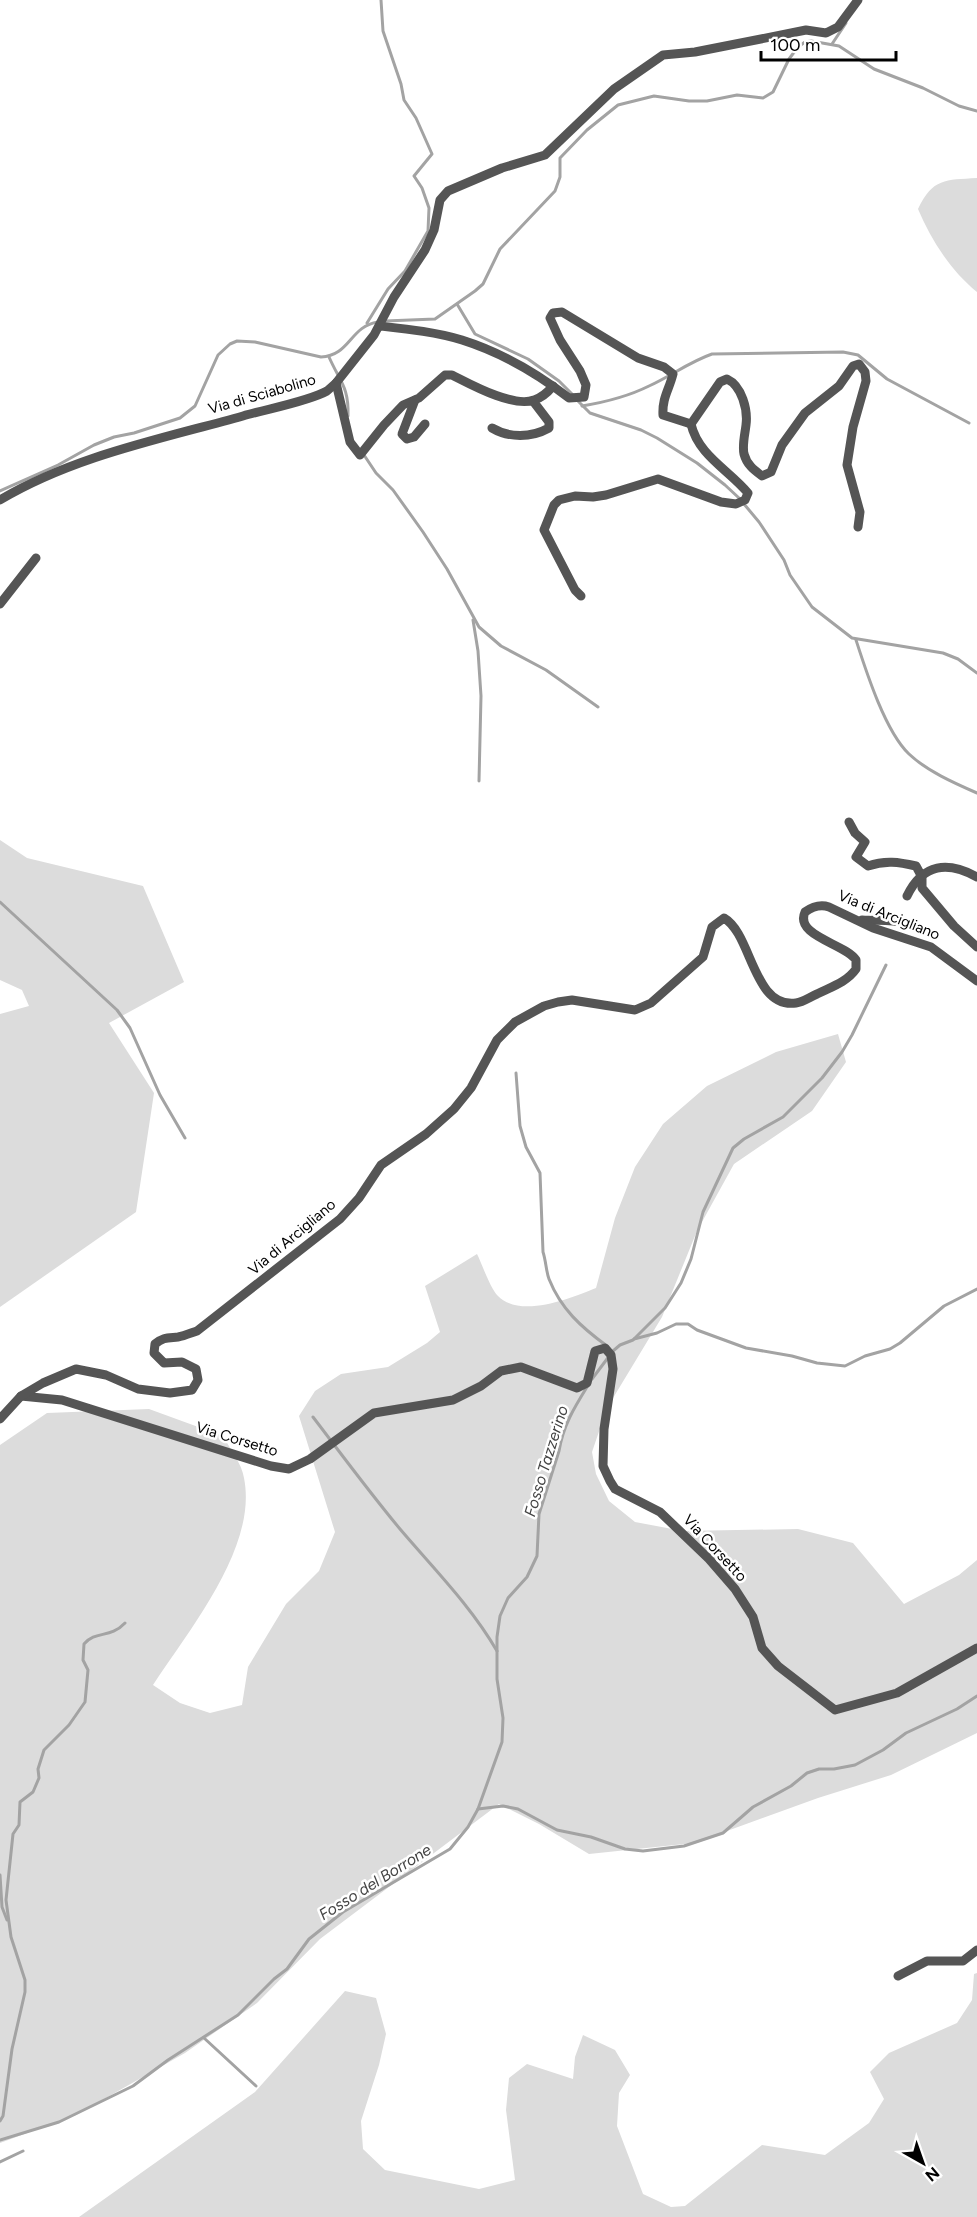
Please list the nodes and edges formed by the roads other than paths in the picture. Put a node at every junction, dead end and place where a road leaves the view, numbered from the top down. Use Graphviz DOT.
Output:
graph roads {
  1 [pos="858,0"];
  2 [pos="380,326"];
  3 [pos="336,383"];
  4 [pos="553,386"];
  5 [pos="416,400"];
  6 [pos="532,401"];
  7 [pos="425,424"];
  8 [pos="691,424"];
  9 [pos="492,428"];
  10 [pos="0,500"];
  11 [pos="858,526"];
  12 [pos="36,558"];
  13 [pos="581,596"];
  14 [pos="0,604"];
  15 [pos="849,822"];
  16 [pos="922,877"];
  17 [pos="977,877"];
  18 [pos="908,896"];
  19 [pos="854,919"];
  20 [pos="906,923"];
  21 [pos="977,947"];
  22 [pos="977,981"];
  23 [pos="21,1396"];
  24 [pos="0,1419"];
  25 [pos="977,1648"];
  26 [pos="977,1950"];
  27 [pos="898,1976"];
  1 -- 2 [label="street, Via di Sciabolino"];
  2 -- 3 [label="street, Via di Sciabolino"];
  2 -- 4 [label="street"];
  3 -- 5 [label="street"];
  3 -- 10 [label="street, Via di Sciabolino"];
  4 -- 6 [label="street"];
  4 -- 8 [label="street"];
  5 -- 6 [label="street"];
  5 -- 7 [label="street"];
  6 -- 9 [label="street"];
  8 -- 11 [label="street"];
  8 -- 13 [label="street"];
  12 -- 14 [label="street"];
  15 -- 16 [label="street"];
  16 -- 17 [label="street"];
  16 -- 18 [label="street"];
  16 -- 21 [label="street, Via di Arcigliano"];
  19 -- 20 [label="street"];
  19 -- 22 [label="street, Via di Arcigliano"];
  19 -- 23 [label="street, Via di Arcigliano"];
  23 -- 24 [label="street, Via di Arcigliano"];
  23 -- 25 [label="street, Via Corsetto"];
  26 -- 27 [label="street"];
}
